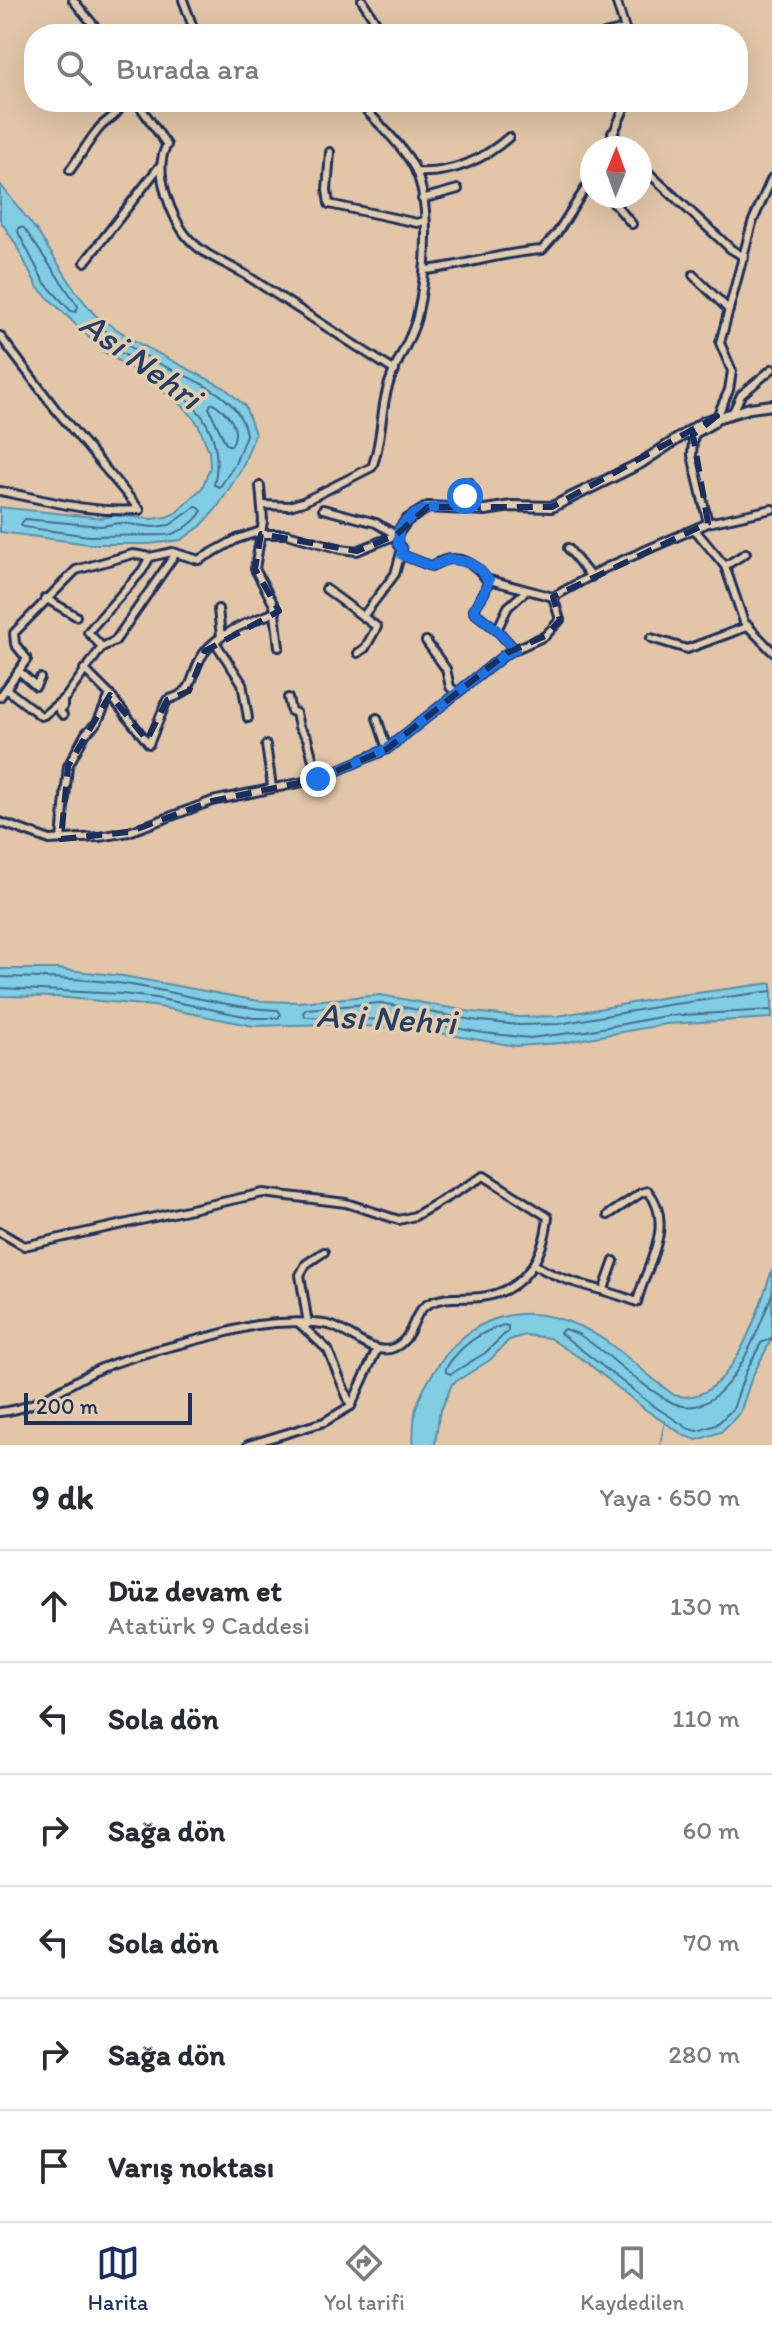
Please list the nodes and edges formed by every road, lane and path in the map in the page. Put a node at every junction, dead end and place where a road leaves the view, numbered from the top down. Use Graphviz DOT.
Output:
graph roads {
  1 [pos="73,0"];
  2 [pos="183,0"];
  3 [pos="362,0"];
  4 [pos="616,0"];
  5 [pos="93,24"];
  6 [pos="192,24"];
  7 [pos="377,24"];
  8 [pos="623,24"];
  9 [pos="119,112"];
  10 [pos="144,112"];
  11 [pos="369,112"];
  12 [pos="622,112"];
  13 [pos="612,133"];
  14 [pos="611,136"];
  15 [pos="614,136"];
  16 [pos="509,137"];
  17 [pos="330,152"];
  18 [pos="160,167"];
  19 [pos="70,170"];
  20 [pos="416,172"];
  21 [pos="652,176"];
  22 [pos="772,178"];
  23 [pos="458,189"];
  24 [pos="580,198"];
  25 [pos="422,199"];
  26 [pos="618,208"];
  27 [pos="424,221"];
  28 [pos="632,224"];
  29 [pos="744,257"];
  30 [pos="85,262"];
  31 [pos="425,270"];
  32 [pos="693,275"];
  33 [pos="729,310"];
  34 [pos="0,336"];
  35 [pos="772,369"];
  36 [pos="395,371"];
  37 [pos="772,405"];
  38 [pos="733,412"];
  39 [pos="717,416"];
  40 [pos="469,482"];
  41 [pos="260,486"];
  42 [pos="0,491"];
  43 [pos="262,505"];
  44 [pos="323,509"];
  45 [pos="469,509"];
  46 [pos="772,509"];
  47 [pos="708,523"];
  48 [pos="695,530"];
  49 [pos="261,532"];
  50 [pos="396,535"];
  51 [pos="568,548"];
  52 [pos="176,553"];
  53 [pos="746,553"];
  54 [pos="402,555"];
  55 [pos="150,557"];
  56 [pos="725,566"];
  57 [pos="591,577"];
  58 [pos="489,580"];
  59 [pos="326,589"];
  60 [pos="526,591"];
  61 [pos="553,597"];
  62 [pos="45,598"];
  63 [pos="218,609"];
  64 [pos="276,612"];
  65 [pos="364,615"];
  66 [pos="76,616"];
  67 [pos="749,626"];
  68 [pos="497,630"];
  69 [pos="651,638"];
  70 [pos="218,640"];
  71 [pos="426,641"];
  72 [pos="102,647"];
  73 [pos="279,647"];
  74 [pos="515,650"];
  75 [pos="772,651"];
  76 [pos="358,653"];
  77 [pos="84,669"];
  78 [pos="19,671"];
  79 [pos="40,678"];
  80 [pos="6,689"];
  81 [pos="456,692"];
  82 [pos="110,695"];
  83 [pos="0,697"];
  84 [pos="64,698"];
  85 [pos="288,698"];
  86 [pos="75,704"];
  87 [pos="63,715"];
  88 [pos="248,718"];
  89 [pos="377,718"];
  90 [pos="266,745"];
  91 [pos="387,749"];
  92 [pos="318,779"];
  93 [pos="272,787"];
  94 [pos="0,822"];
  95 [pos="128,822"];
  96 [pos="129,832"];
  97 [pos="61,839"];
  98 [pos="608,1215"];
  99 [pos="0,1232"];
  100 [pos="324,1252"];
  101 [pos="614,1261"];
  102 [pos="535,1265"];
  103 [pos="604,1289"];
  104 [pos="304,1324"];
  105 [pos="377,1349"];
  106 [pos="351,1406"];
  107 [pos="0,1412"];
  108 [pos="248,1445"];
  1 -- 5 [label="street"];
  2 -- 6 [label="street"];
  3 -- 7 [label="street"];
  4 -- 8 [label="street"];
  9 -- 19 [label="street"];
  10 -- 18 [label="street"];
  11 -- 20 [label="street"];
  12 -- 13 [label="street"];
  13 -- 14 [label="street"];
  13 -- 15 [label="street"];
  16 -- 20 [label="street"];
  17 -- 27 [label="street"];
  18 -- 30 [label="street"];
  18 -- 36 [label="street"];
  20 -- 25 [label="street"];
  21 -- 29 [label="street"];
  22 -- 29 [label="street"];
  23 -- 25 [label="street"];
  24 -- 31 [label="street"];
  25 -- 27 [label="street"];
  26 -- 28 [label="street"];
  27 -- 31 [label="street"];
  29 -- 33 [label="street"];
  31 -- 36 [label="street"];
  32 -- 33 [label="street"];
  33 -- 39 [label="street"];
  34 -- 42 [label="street"];
  35 -- 38 [label="street"];
  36 -- 43 [label="street"];
  37 -- 38 [label="street"];
  38 -- 39 [label="street"];
  39 -- 45 [label="street"];
  39 -- 47 [label="street"];
  40 -- 45 [label="street"];
  41 -- 43 [label="street"];
  43 -- 49 [label="street"];
  44 -- 50 [label="street"];
  45 -- 50 [label="street"];
  46 -- 47 [label="street"];
  47 -- 48 [label="street"];
  48 -- 56 [label="street"];
  48 -- 57 [label="street"];
  49 -- 50 [label="street"];
  49 -- 52 [label="street"];
  49 -- 64 [label="street"];
  50 -- 54 [label="street"];
  51 -- 57 [label="street"];
  52 -- 55 [label="street"];
  52 -- 72 [label="street"];
  53 -- 56 [label="street"];
  54 -- 58 [label="street"];
  54 -- 65 [label="street"];
  55 -- 62 [label="street"];
  55 -- 72 [label="street"];
  56 -- 67 [label="street"];
  57 -- 61 [label="street"];
  58 -- 60 [label="street"];
  58 -- 68 [label="street"];
  59 -- 65 [label="street"];
  60 -- 61 [label="street"];
  60 -- 68 [label="street"];
  61 -- 74 [label="street"];
  62 -- 66 [label="street"];
  62 -- 78 [label="street"];
  63 -- 70 [label="street"];
  64 -- 70 [label="street"];
  64 -- 73 [label="street"];
  65 -- 76 [label="street"];
  67 -- 69 [label="street"];
  67 -- 75 [label="street"];
  68 -- 74 [label="street"];
  70 -- 82 [label="street"];
  70 -- 88 [label="street"];
  71 -- 81 [label="street"];
  72 -- 77 [label="street"];
  74 -- 81 [label="street"];
  77 -- 82 [label="street"];
  77 -- 84 [label="street"];
  78 -- 79 [label="street"];
  78 -- 80 [label="street"];
  80 -- 83 [label="street"];
  80 -- 84 [label="street"];
  81 -- 91 [label="street"];
  82 -- 97 [label="street"];
  84 -- 86 [label="street"];
  84 -- 87 [label="street"];
  85 -- 92 [label="street"];
  89 -- 91 [label="street"];
  90 -- 93 [label="street"];
  91 -- 92 [label="street"];
  92 -- 93 [label="street"];
  93 -- 96 [label="street"];
  94 -- 97 [label="street"];
  95 -- 96 [label="street"];
  96 -- 97 [label="street"];
  98 -- 103 [label="street"];
  99 -- 102 [label="street"];
  100 -- 104 [label="street"];
  101 -- 103 [label="street"];
  102 -- 103 [label="street"];
  102 -- 105 [label="street"];
  104 -- 105 [label="street"];
  104 -- 106 [label="street"];
  104 -- 107 [label="street"];
  105 -- 106 [label="street"];
  106 -- 108 [label="street"];
}
